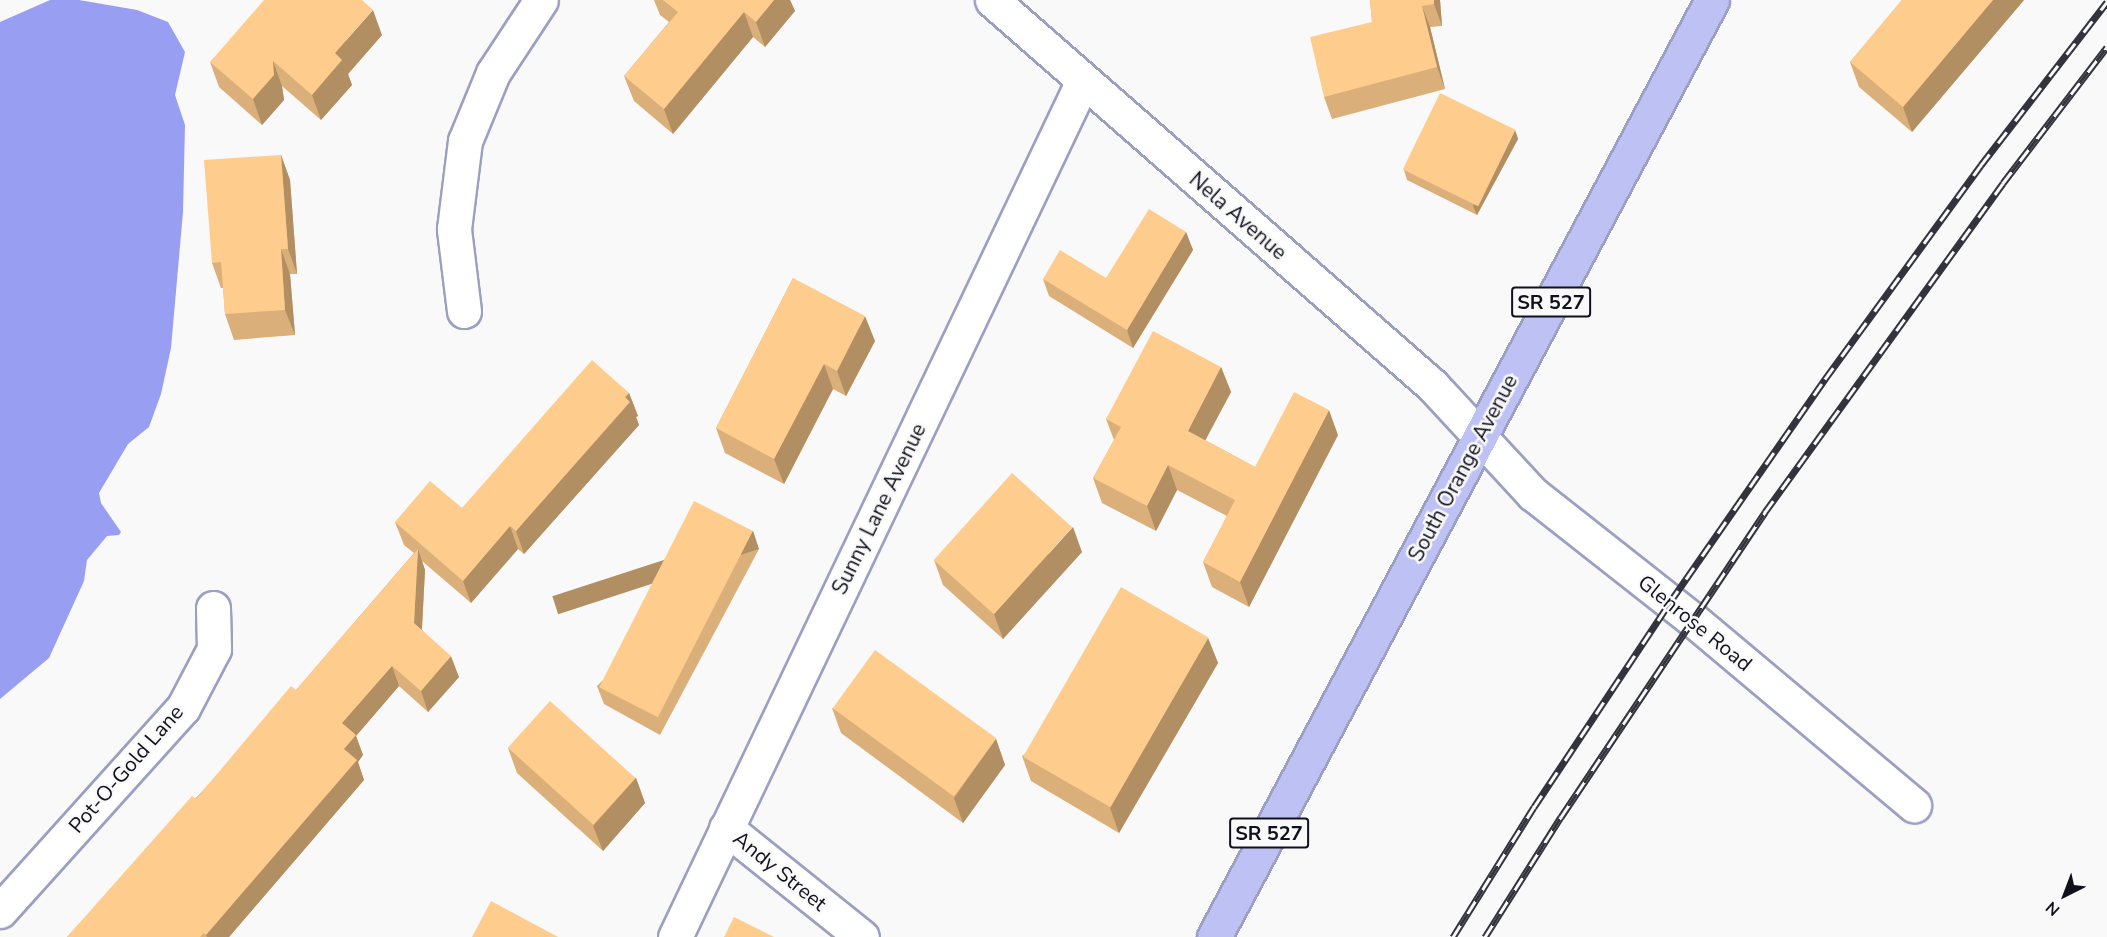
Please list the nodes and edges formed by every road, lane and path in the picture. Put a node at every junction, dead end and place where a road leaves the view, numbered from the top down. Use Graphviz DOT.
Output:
graph roads {
  1 [pos="542,0"];
  2 [pos="992,0"];
  3 [pos="1712,0"];
  4 [pos="1083,81"];
  5 [pos="464,311"];
  6 [pos="1479,437"];
  7 [pos="213,608"];
  8 [pos="1914,805"];
  9 [pos="726,828"];
  10 [pos="0,911"];
  11 [pos="675,937"];
  12 [pos="862,937"];
  13 [pos="1214,937"];
  1 -- 5 [label="street"];
  2 -- 4 [label="street, Nela Avenue"];
  3 -- 6 [label="main road, South Orange Avenue / SR 527"];
  4 -- 6 [label="street, Nela Avenue"];
  4 -- 9 [label="street, Sunny Lane Avenue"];
  6 -- 8 [label="street, Glenrose Road"];
  6 -- 13 [label="main road, South Orange Avenue / SR 527"];
  7 -- 10 [label="street, Pot-O-Gold Lane"];
  9 -- 11 [label="street, Sunny Lane Avenue"];
  9 -- 12 [label="street, Andy Street"];
}
